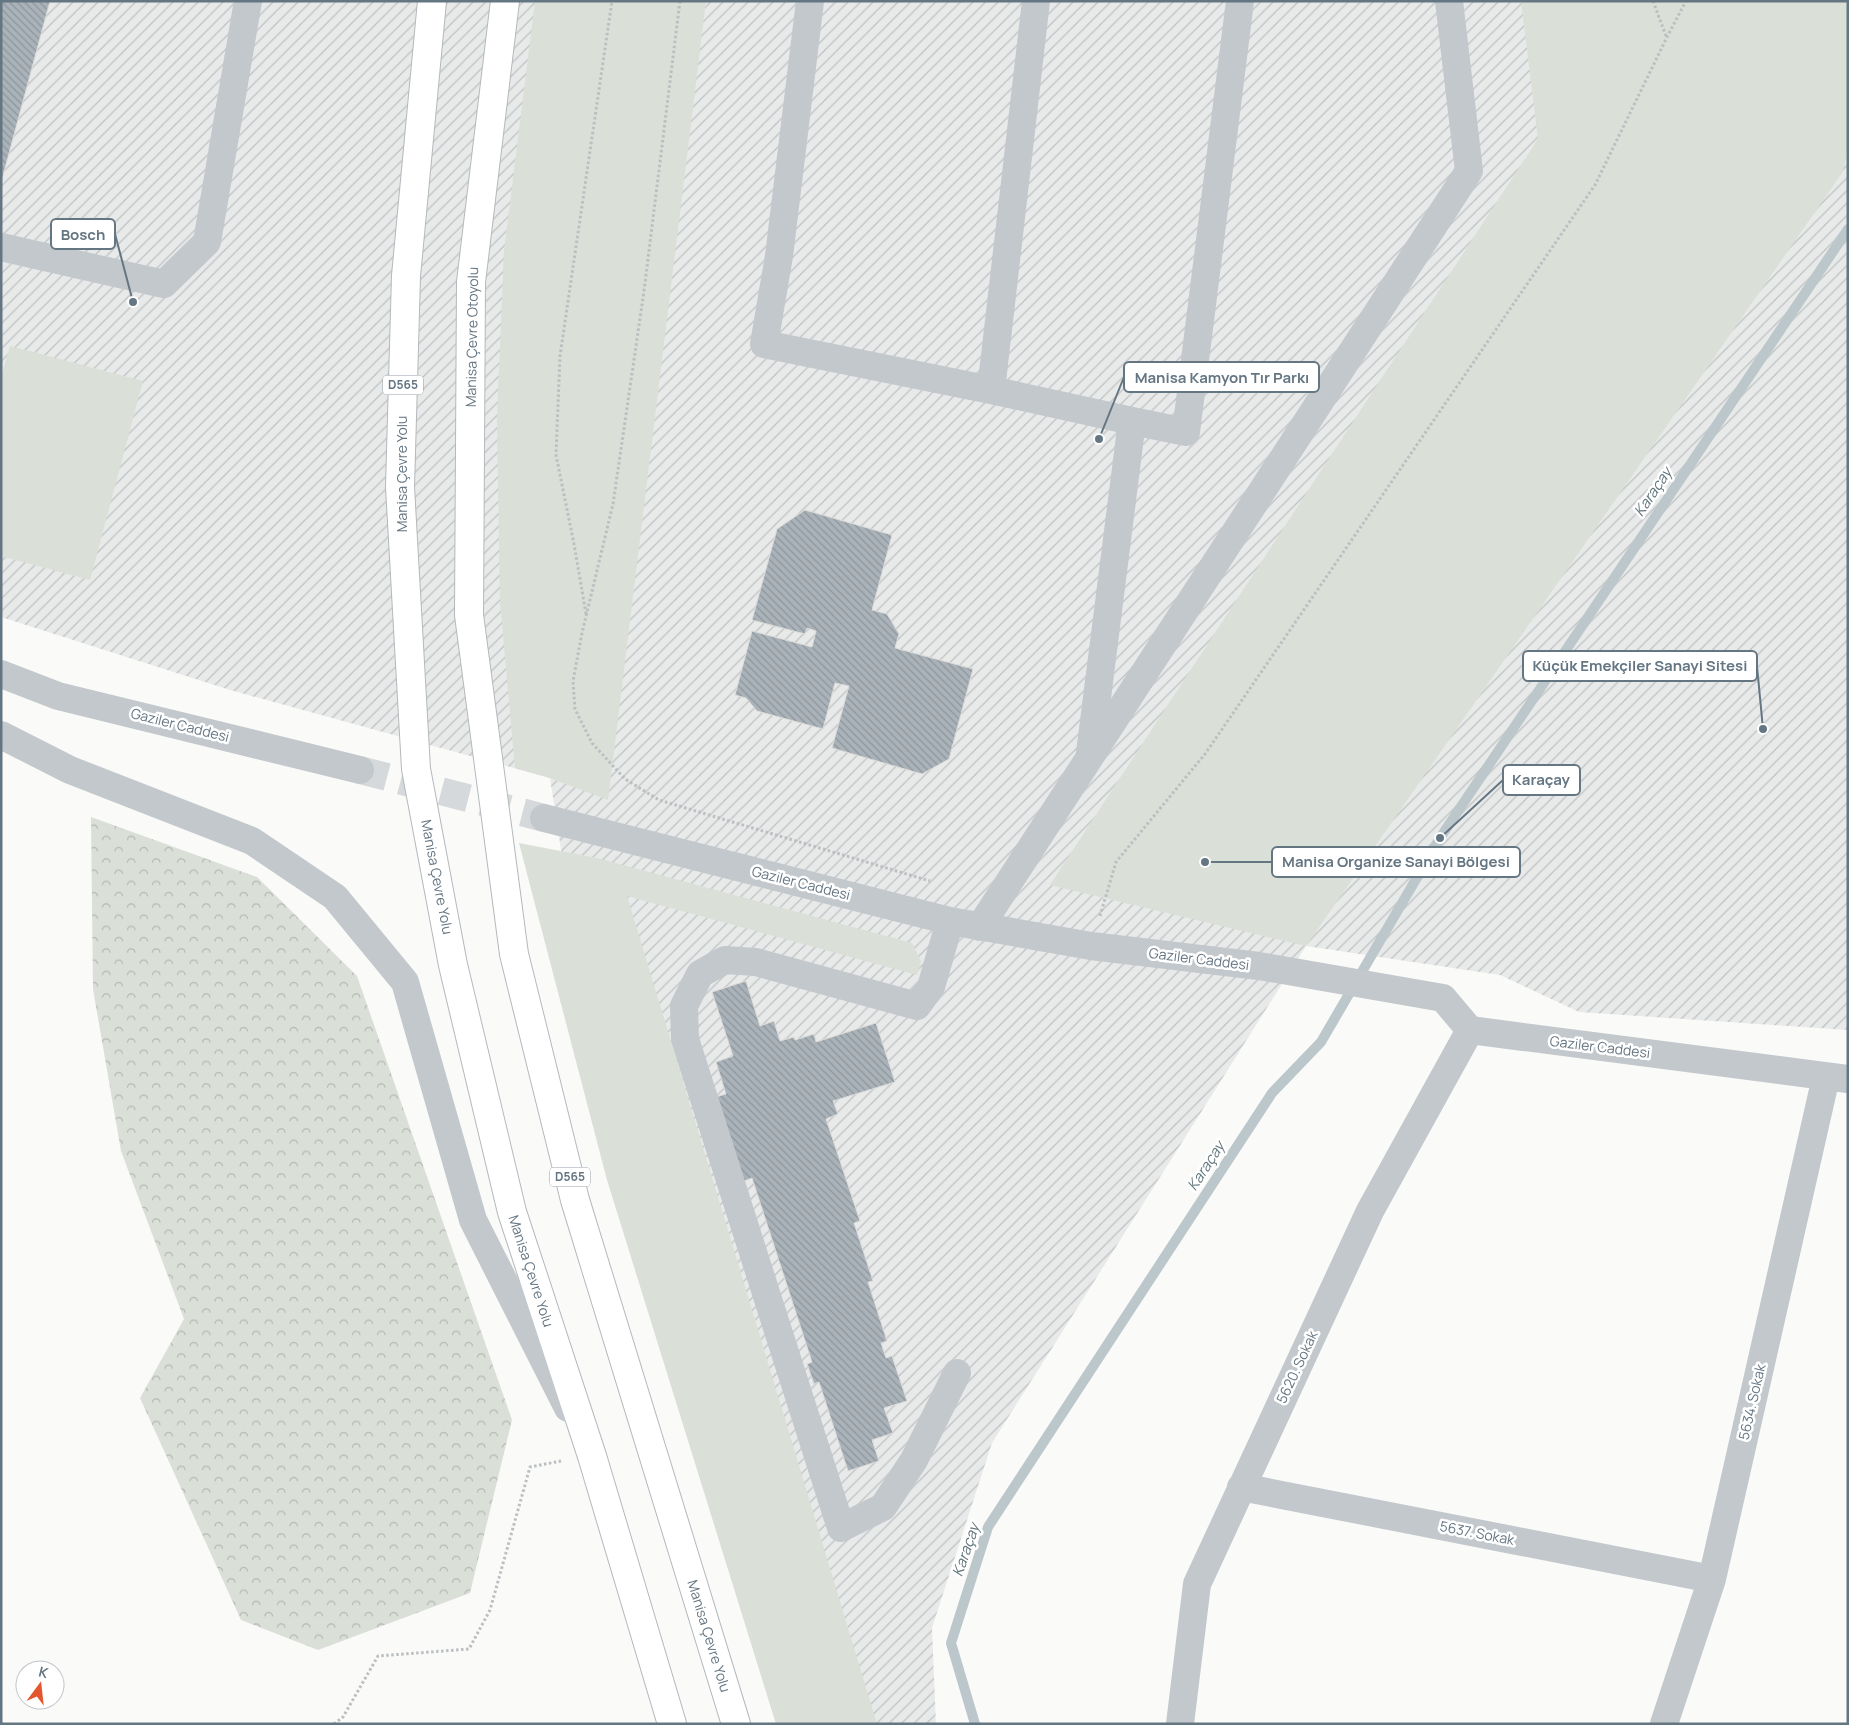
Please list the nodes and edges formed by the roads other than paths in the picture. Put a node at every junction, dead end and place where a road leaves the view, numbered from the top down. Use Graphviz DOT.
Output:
graph roads {
  1 [pos="248,1"];
  2 [pos="432,1"];
  3 [pos="505,1"];
  4 [pos="810,1"];
  5 [pos="1036,1"];
  6 [pos="1240,1"];
  7 [pos="1449,1"];
  8 [pos="1,247"];
  9 [pos="991,390"];
  10 [pos="1132,421"];
  11 [pos="469,615"];
  12 [pos="1,674"];
  13 [pos="1,735"];
  14 [pos="1089,759"];
  15 [pos="360,770"];
  16 [pos="544,818"];
  17 [pos="950,921"];
  18 [pos="980,926"];
  19 [pos="1470,1030"];
  20 [pos="1837,1078"];
  21 [pos="957,1374"];
  22 [pos="592,1456"];
  23 [pos="1241,1486"];
  24 [pos="1712,1579"];
  25 [pos="672,1724"];
  26 [pos="736,1724"];
  27 [pos="1180,1724"];
  28 [pos="1664,1724"];
  1 -- 8 [label="street"];
  2 -- 22 [label="highway, Manisa Çevre Yolu / D565"];
  3 -- 11 [label="highway, Manisa Çevre Otoyolu / D565"];
  4 -- 9 [label="street"];
  5 -- 9 [label="street"];
  6 -- 10 [label="street"];
  7 -- 14 [label="street"];
  9 -- 10 [label="street"];
  10 -- 14 [label="street"];
  11 -- 26 [label="highway, Manisa Çevre Yolu / D565"];
  12 -- 15 [label="street, Gaziler Caddesi"];
  13 -- 22 [label="street"];
  14 -- 18 [label="street"];
  16 -- 17 [label="street, Gaziler Caddesi"];
  17 -- 18 [label="street, Gaziler Caddesi"];
  17 -- 21 [label="street"];
  18 -- 19 [label="street, Gaziler Caddesi"];
  19 -- 20 [label="street, Gaziler Caddesi"];
  19 -- 23 [label="street, 5620. Sokak"];
  20 -- 24 [label="street, 5634. Sokak"];
  22 -- 25 [label="highway, Manisa Çevre Yolu / D565"];
  23 -- 24 [label="street, 5637. Sokak"];
  23 -- 27 [label="street, 5620. Sokak"];
  24 -- 28 [label="street, 5634. Sokak"];
}
